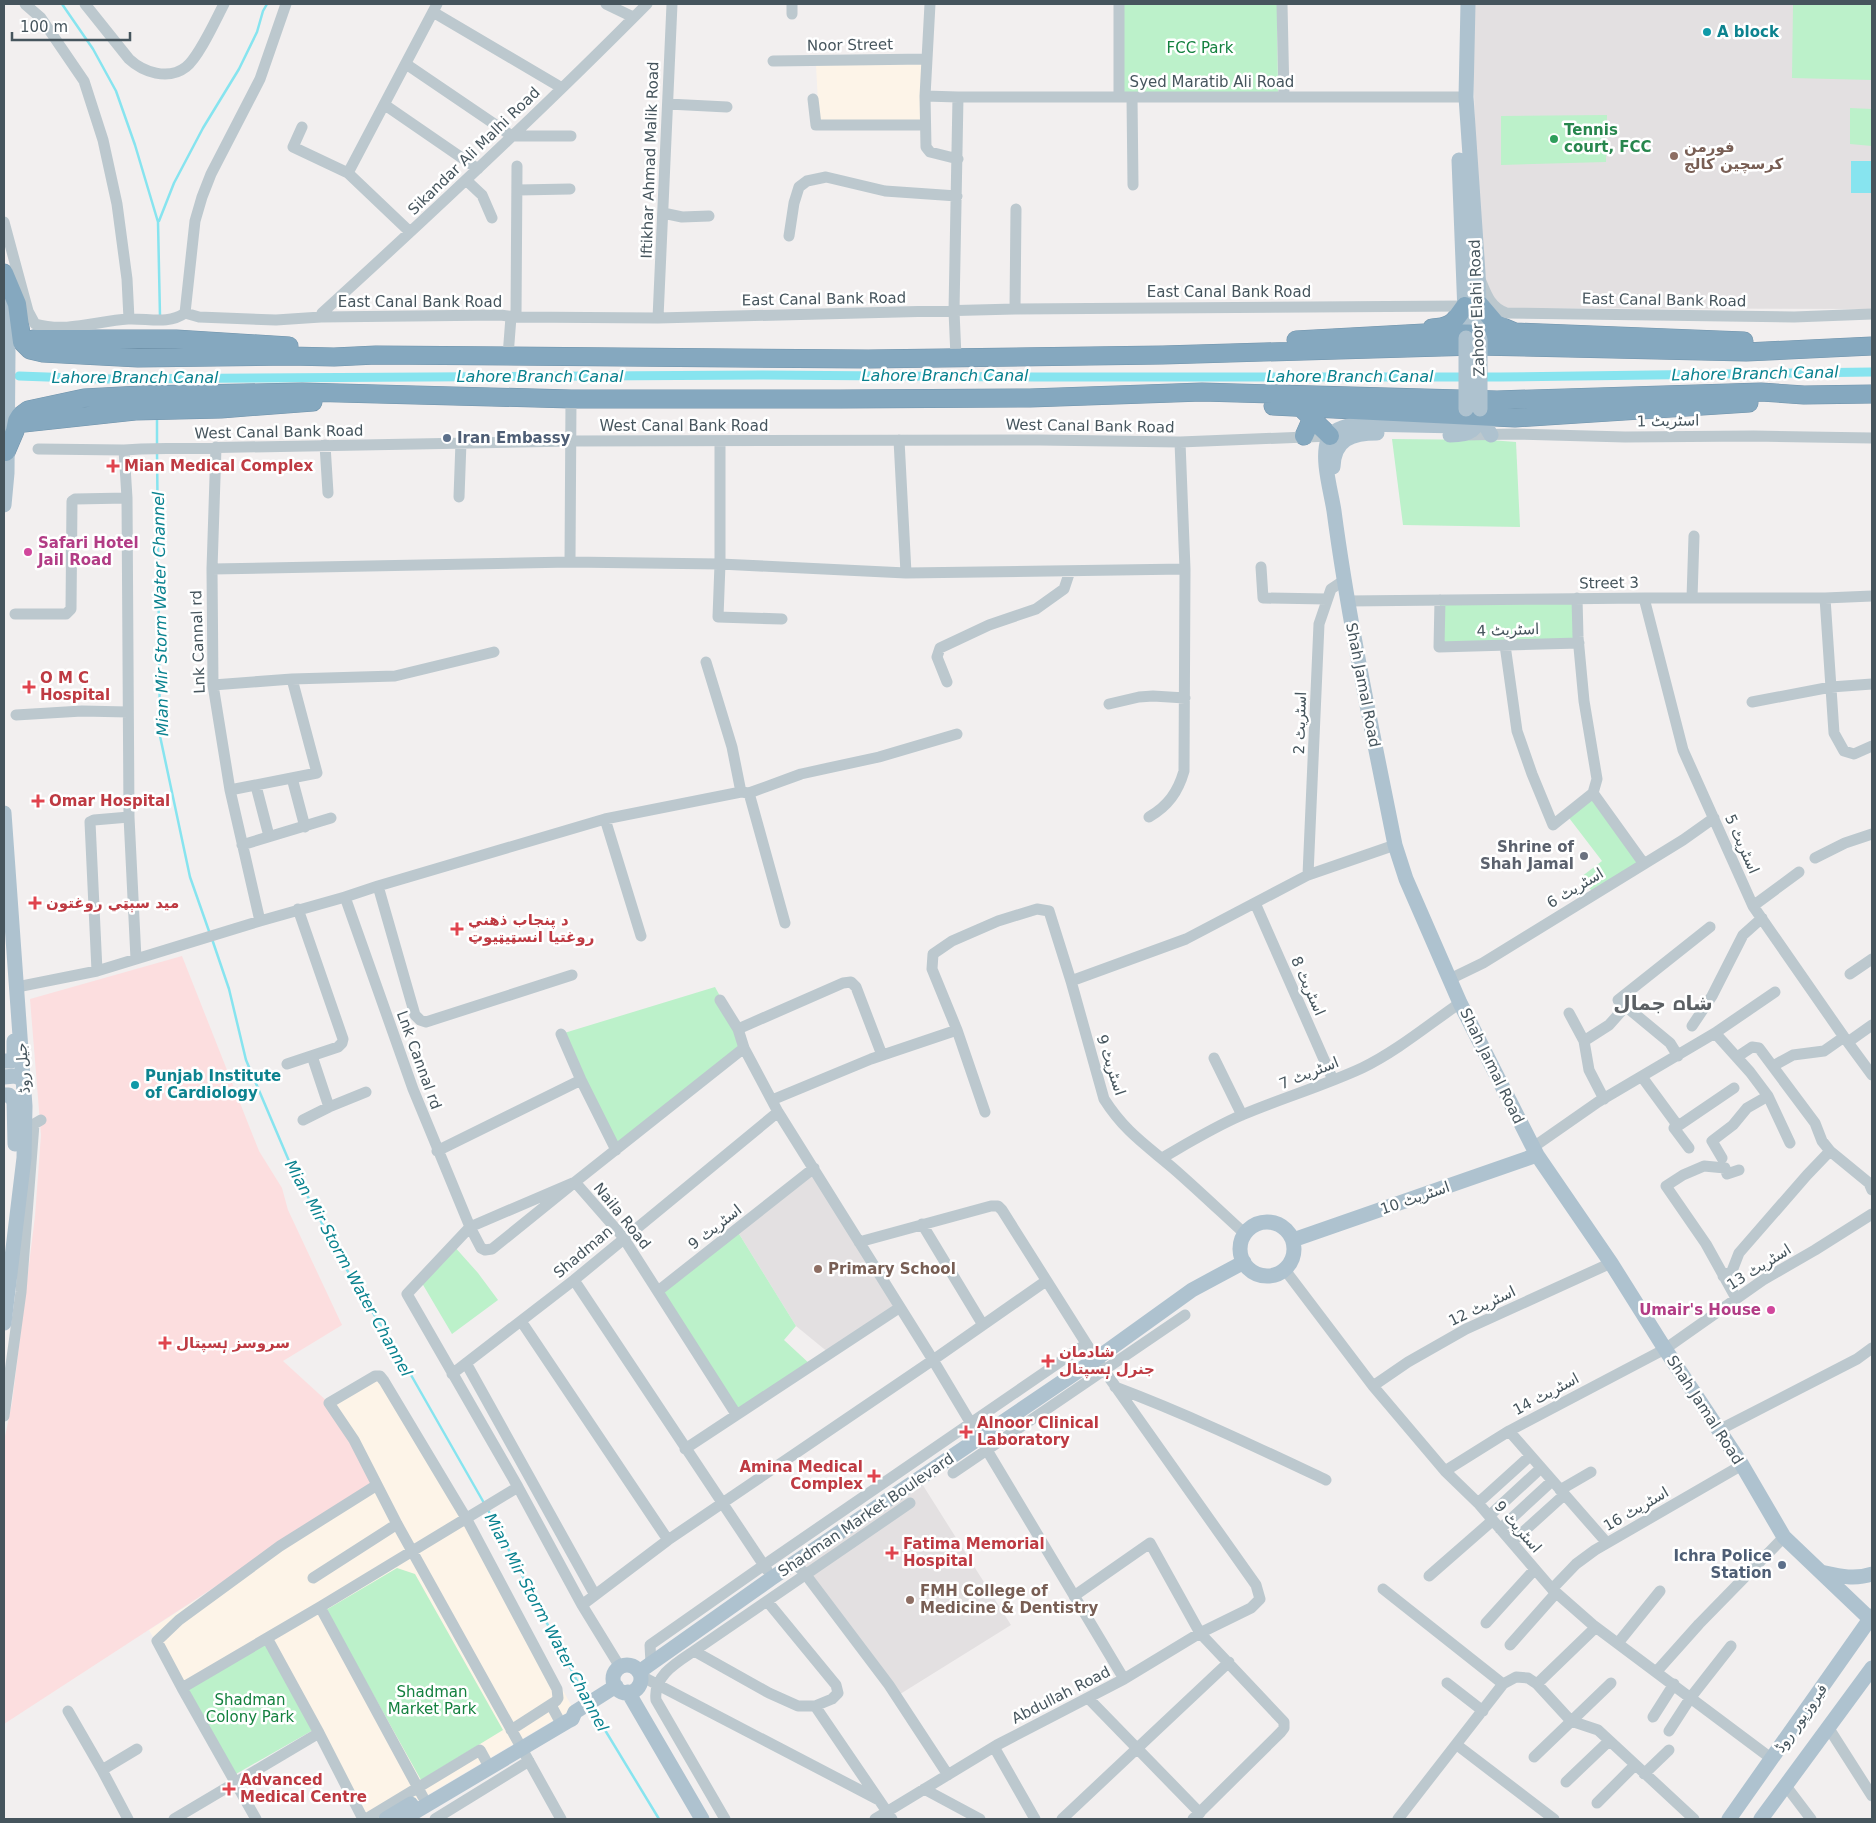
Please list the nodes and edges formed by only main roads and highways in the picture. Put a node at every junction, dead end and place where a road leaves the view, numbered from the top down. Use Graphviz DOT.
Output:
graph roads {
  1 [pos="1458,4"];
  2 [pos="1468,4"];
  3 [pos="1461,97"];
  4 [pos="4,273"];
  5 [pos="4,284"];
  6 [pos="1472,305"];
  7 [pos="34,332"];
  8 [pos="1516,332"];
  9 [pos="1424,333"];
  10 [pos="1473,336"];
  11 [pos="1871,346"];
  12 [pos="376,355"];
  13 [pos="1163,355"];
  14 [pos="1162,394"];
  15 [pos="1872,394"];
  16 [pos="370,395"];
  17 [pos="1804,395"];
  18 [pos="1473,412"];
  19 [pos="1306,413"];
  20 [pos="24,424"];
  21 [pos="1491,435"];
  22 [pos="1304,436"];
  23 [pos="1330,436"];
  24 [pos="6,452"];
  25 [pos="1331,486"];
  26 [pos="4,505"];
  27 [pos="4,813"];
  28 [pos="17,987"];
  29 [pos="4,1061"];
  30 [pos="4,1076"];
  31 [pos="24,1080"];
  32 [pos="4,1095"];
  33 [pos="1534,1152"];
  34 [pos="16,1210"];
  35 [pos="1293,1240"];
  36 [pos="1244,1262"];
  37 [pos="4,1323"];
  38 [pos="1821,1572"];
  39 [pos="1872,1574"];
  40 [pos="1871,1618"];
  41 [pos="1872,1668"];
  42 [pos="644,1670"];
  43 [pos="622,1689"];
  44 [pos="520,1745"];
  45 [pos="386,1819"];
  46 [pos="403,1819"];
  47 [pos="702,1819"];
  48 [pos="1729,1819"];
  49 [pos="1761,1819"];
  1 -- 3 [label="main road, Zahoor Elahi Road"];
  2 -- 3 [label="main road, Zahoor Elahi Road"];
  3 -- 6 [label="main road, Zahoor Elahi Road"];
  3 -- 6 [label="main road, Zahoor Elahi Road"];
  4 -- 12 [label="highway"];
  5 -- 24 [label="main road"];
  6 -- 8 [label="highway"];
  6 -- 9 [label="highway"];
  6 -- 10 [label="main road, Zahoor Elahi Road"];
  7 -- 12 [label="highway"];
  8 -- 10 [label="highway"];
  8 -- 11 [label="highway"];
  9 -- 10 [label="highway"];
  9 -- 13 [label="highway"];
  10 -- 18 [label="main road, Zahoor Elahi Road, bridge"];
  11 -- 13 [label="highway"];
  12 -- 13 [label="highway"];
  14 -- 16 [label="highway"];
  14 -- 17 [label="highway"];
  14 -- 19 [label="highway"];
  15 -- 17 [label="highway"];
  16 -- 20 [label="highway"];
  16 -- 24 [label="highway"];
  17 -- 18 [label="highway"];
  18 -- 19 [label="highway"];
  18 -- 21 [label="main road"];
  18 -- 23 [label="main road"];
  18 -- 25 [label="main road"];
  19 -- 22 [label="highway"];
  19 -- 23 [label="highway"];
  23 -- 25 [label="main road"];
  24 -- 26 [label="main road"];
  25 -- 33 [label="main road, Shah Jamal Road"];
  27 -- 28 [label="main road, جیل روڈ"];
  28 -- 29 [label="main road"];
  28 -- 31 [label="main road, جیل روڈ"];
  30 -- 31 [label="main road"];
  31 -- 34 [label="main road, جیل روڈ"];
  32 -- 34 [label="main road"];
  33 -- 35 [label="main road, اسٹریٹ 10"];
  33 -- 38 [label="main road, Shah Jamal Road"];
  34 -- 37 [label="main road, جیل روڈ"];
  35 -- 36 [label="main road"];
  35 -- 36 [label="main road"];
  36 -- 42 [label="main road, Shadman Market Boulevard"];
  38 -- 39 [label="main road"];
  38 -- 40 [label="main road, Shah Jamal Road"];
  40 -- 48 [label="main road, فیروزپور روڈ"];
  41 -- 49 [label="main road, فیروزپور روڈ"];
  42 -- 43 [label="main road"];
  42 -- 43 [label="main road"];
  43 -- 44 [label="main road"];
  43 -- 47 [label="main road"];
  44 -- 45 [label="main road"];
  44 -- 46 [label="main road"];
}
